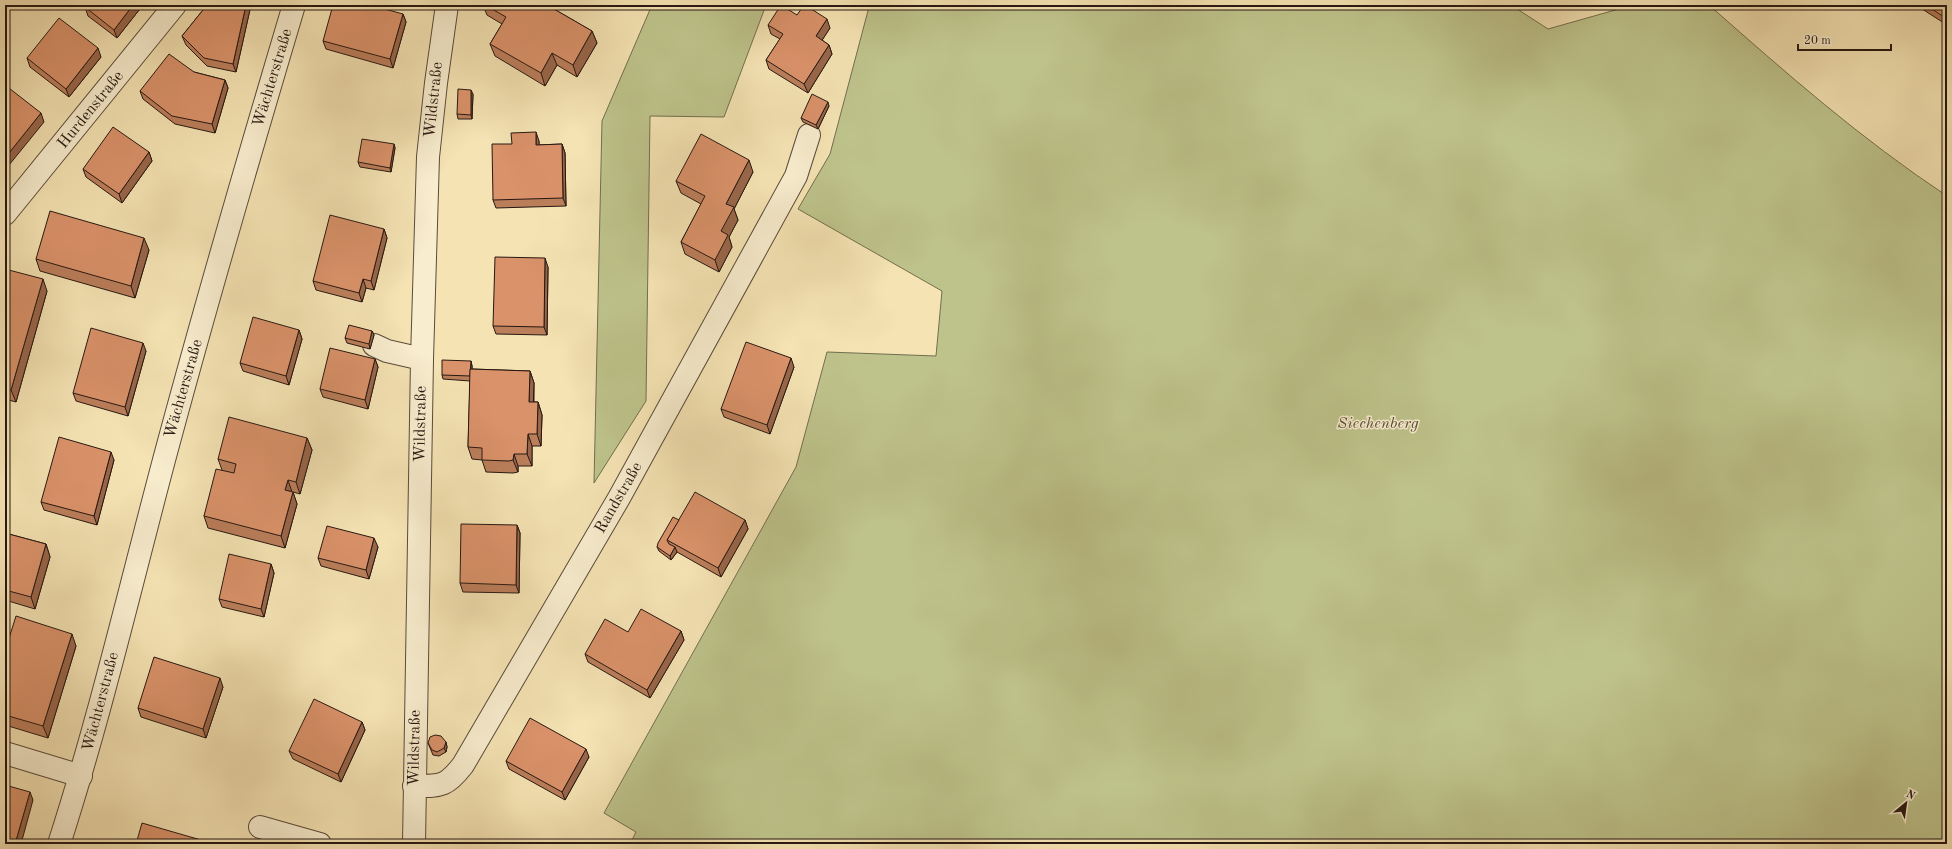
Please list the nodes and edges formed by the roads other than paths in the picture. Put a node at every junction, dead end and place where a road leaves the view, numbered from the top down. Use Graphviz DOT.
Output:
graph roads {
  1 [pos="175,5"];
  2 [pos="294,5"];
  3 [pos="447,5"];
  4 [pos="809,135"];
  5 [pos="5,214"];
  6 [pos="374,345"];
  7 [pos="422,359"];
  8 [pos="5,753"];
  9 [pos="81,776"];
  10 [pos="414,786"];
  11 [pos="260,827"];
  12 [pos="59,844"];
  13 [pos="320,844"];
  14 [pos="414,844"];
  1 -- 5 [label="street, Hurdenstraße"];
  2 -- 9 [label="street, Wächterstraße"];
  3 -- 7 [label="street, Wildstraße"];
  4 -- 10 [label="street, Randstraße"];
  6 -- 7 [label="street"];
  7 -- 10 [label="street, Wildstraße"];
  8 -- 9 [label="street"];
  9 -- 12 [label="street, Wächterstraße"];
  10 -- 14 [label="street, Wildstraße"];
  11 -- 13 [label="street"];
}
